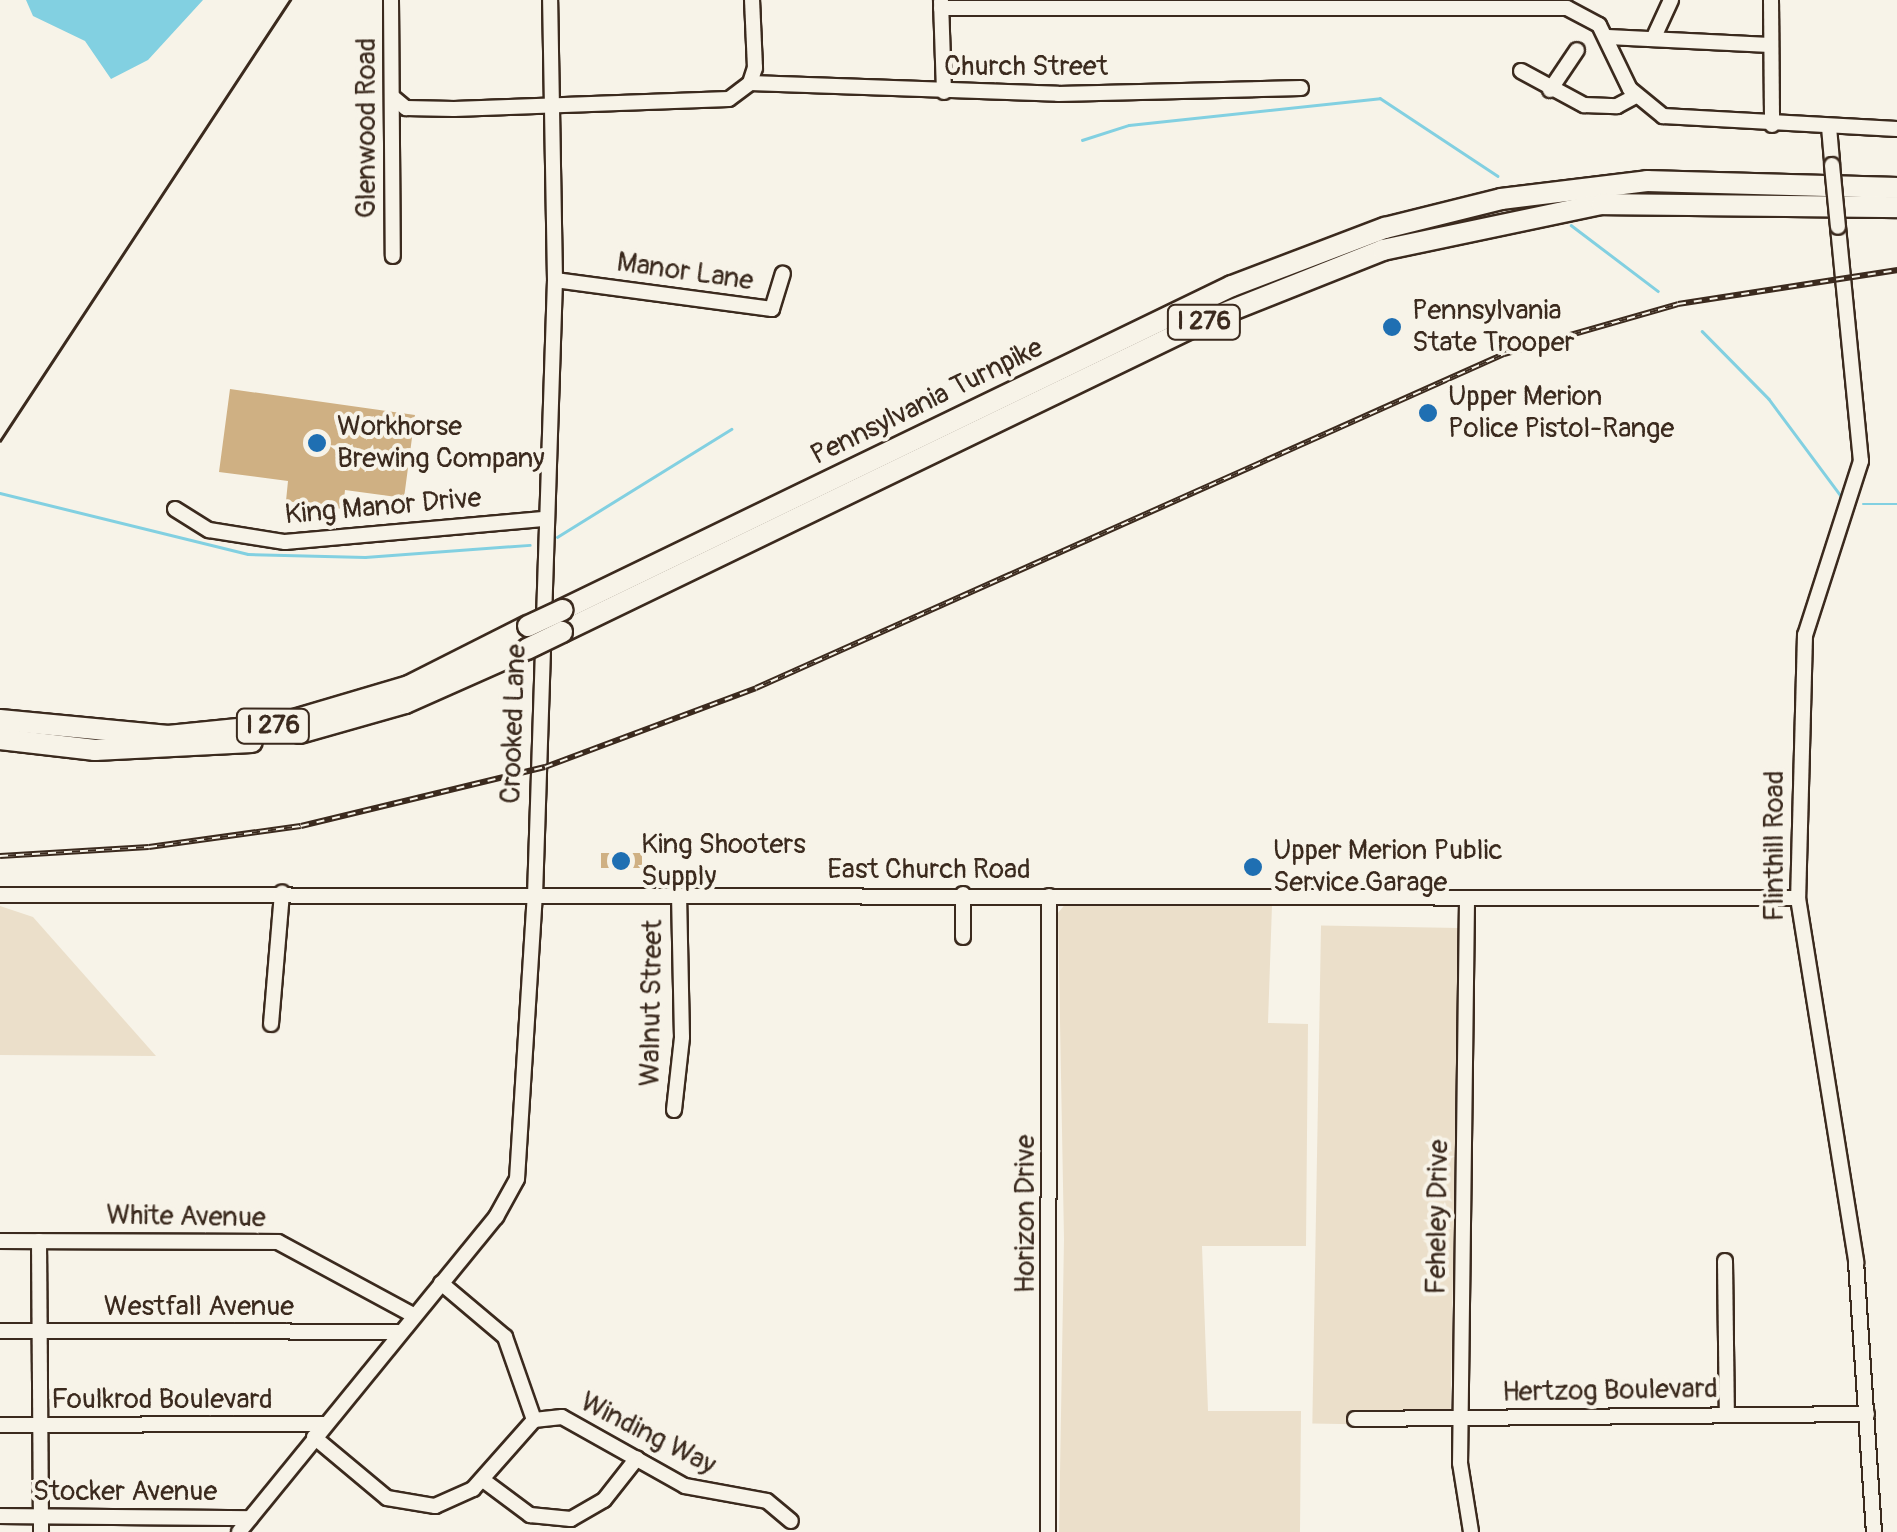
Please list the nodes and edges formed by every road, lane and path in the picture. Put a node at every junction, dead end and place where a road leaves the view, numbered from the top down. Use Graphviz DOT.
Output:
graph roads {
  1 [pos="391,0"];
  2 [pos="550,0"];
  3 [pos="752,0"];
  4 [pos="1671,0"];
  5 [pos="1771,0"];
  6 [pos="1287,3"];
  7 [pos="1434,3"];
  8 [pos="941,4"];
  9 [pos="1212,4"];
  10 [pos="1570,4"];
  11 [pos="1608,37"];
  12 [pos="1654,37"];
  13 [pos="1770,45"];
  14 [pos="1578,50"];
  15 [pos="1521,70"];
  16 [pos="750,83"];
  17 [pos="1301,88"];
  18 [pos="1550,90"];
  19 [pos="944,92"];
  20 [pos="1636,96"];
  21 [pos="394,98"];
  22 [pos="556,104"];
  23 [pos="1772,125"];
  24 [pos="1829,127"];
  25 [pos="1897,128"];
  26 [pos="1897,188"];
  27 [pos="1897,206"];
  28 [pos="393,256"];
  29 [pos="783,274"];
  30 [pos="554,280"];
  31 [pos="175,509"];
  32 [pos="543,519"];
  33 [pos="0,720"];
  34 [pos="0,740"];
  35 [pos="282,892"];
  36 [pos="963,894"];
  37 [pos="0,895"];
  38 [pos="535,896"];
  39 [pos="1050,896"];
  40 [pos="679,897"];
  41 [pos="1798,898"];
  42 [pos="1468,901"];
  43 [pos="963,937"];
  44 [pos="270,1024"];
  45 [pos="674,1110"];
  46 [pos="0,1241"];
  47 [pos="39,1241"];
  48 [pos="1725,1261"];
  49 [pos="440,1282"];
  50 [pos="413,1314"];
  51 [pos="0,1332"];
  52 [pos="40,1332"];
  53 [pos="398,1332"];
  54 [pos="1866,1414"];
  55 [pos="1727,1415"];
  56 [pos="1461,1417"];
  57 [pos="1355,1419"];
  58 [pos="534,1420"];
  59 [pos="324,1424"];
  60 [pos="0,1425"];
  61 [pos="40,1425"];
  62 [pos="314,1437"];
  63 [pos="637,1458"];
  64 [pos="483,1480"];
  65 [pos="0,1516"];
  66 [pos="250,1518"];
  67 [pos="791,1521"];
  68 [pos="41,1524"];
  69 [pos="239,1532"];
  70 [pos="1048,1532"];
  71 [pos="1471,1532"];
  72 [pos="1874,1532"];
  1 -- 21 [label="street, Glenwood Road"];
  2 -- 22 [label="street, Crooked Lane"];
  3 -- 16 [label="street"];
  4 -- 12 [label="street"];
  5 -- 13 [label="street"];
  6 -- 7 [label="street"];
  6 -- 9 [label="street"];
  7 -- 10 [label="street"];
  8 -- 9 [label="street"];
  8 -- 19 [label="street"];
  10 -- 11 [label="street"];
  11 -- 12 [label="street"];
  11 -- 20 [label="street"];
  12 -- 13 [label="street"];
  13 -- 23 [label="street"];
  14 -- 18 [label="street"];
  15 -- 18 [label="street"];
  16 -- 19 [label="street, Church Street"];
  16 -- 22 [label="street"];
  17 -- 19 [label="street, Church Street"];
  18 -- 20 [label="street"];
  20 -- 23 [label="street"];
  21 -- 22 [label="street"];
  21 -- 28 [label="street, Glenwood Road"];
  22 -- 30 [label="street, Crooked Lane"];
  23 -- 24 [label="street"];
  24 -- 25 [label="street"];
  24 -- 41 [label="street, Flinthill Road, bridge"];
  26 -- 33 [label="highway, Pennsylvania Turnpike / I 276, bridge"];
  27 -- 34 [label="highway, Pennsylvania Turnpike / I 276, bridge"];
  29 -- 30 [label="street, Manor Lane"];
  30 -- 32 [label="street, Crooked Lane"];
  31 -- 32 [label="street, King Manor Drive"];
  32 -- 38 [label="street, Crooked Lane"];
  35 -- 37 [label="street, East Church Road"];
  35 -- 38 [label="street, East Church Road"];
  35 -- 44 [label="street"];
  36 -- 39 [label="street, East Church Road"];
  36 -- 40 [label="street, East Church Road"];
  36 -- 43 [label="street"];
  38 -- 40 [label="street, East Church Road"];
  38 -- 49 [label="street, Crooked Lane"];
  39 -- 42 [label="street, East Church Road"];
  39 -- 70 [label="street, Horizon Drive"];
  40 -- 45 [label="street, Walnut Street"];
  41 -- 42 [label="street, East Church Road"];
  41 -- 54 [label="street, Flinthill Road"];
  42 -- 56 [label="street, Feheley Drive"];
  46 -- 47 [label="street, White Avenue"];
  47 -- 50 [label="street, White Avenue"];
  47 -- 52 [label="street"];
  48 -- 55 [label="street"];
  49 -- 50 [label="street, Crooked Lane"];
  49 -- 58 [label="street"];
  50 -- 53 [label="street, Crooked Lane"];
  51 -- 52 [label="street, Westfall Avenue"];
  52 -- 53 [label="street, Westfall Avenue"];
  52 -- 61 [label="street"];
  53 -- 59 [label="street, Crooked Lane"];
  54 -- 55 [label="street, Hertzog Boulevard"];
  54 -- 72 [label="street, Flinthill Road"];
  55 -- 56 [label="street, Hertzog Boulevard"];
  56 -- 57 [label="street, Hertzog Boulevard"];
  56 -- 71 [label="street, Feheley Drive"];
  58 -- 63 [label="street, Winding Way"];
  58 -- 64 [label="street"];
  59 -- 61 [label="street, Foulkrod Boulevard"];
  59 -- 62 [label="street, Crooked Lane"];
  60 -- 61 [label="street, Foulkrod Boulevard"];
  61 -- 68 [label="street"];
  62 -- 64 [label="street"];
  62 -- 66 [label="street, Crooked Lane"];
  63 -- 64 [label="street"];
  63 -- 67 [label="street, Winding Way"];
  65 -- 68 [label="street, Stocker Avenue"];
  66 -- 68 [label="street, Stocker Avenue"];
  66 -- 69 [label="street, Crooked Lane"];
}
